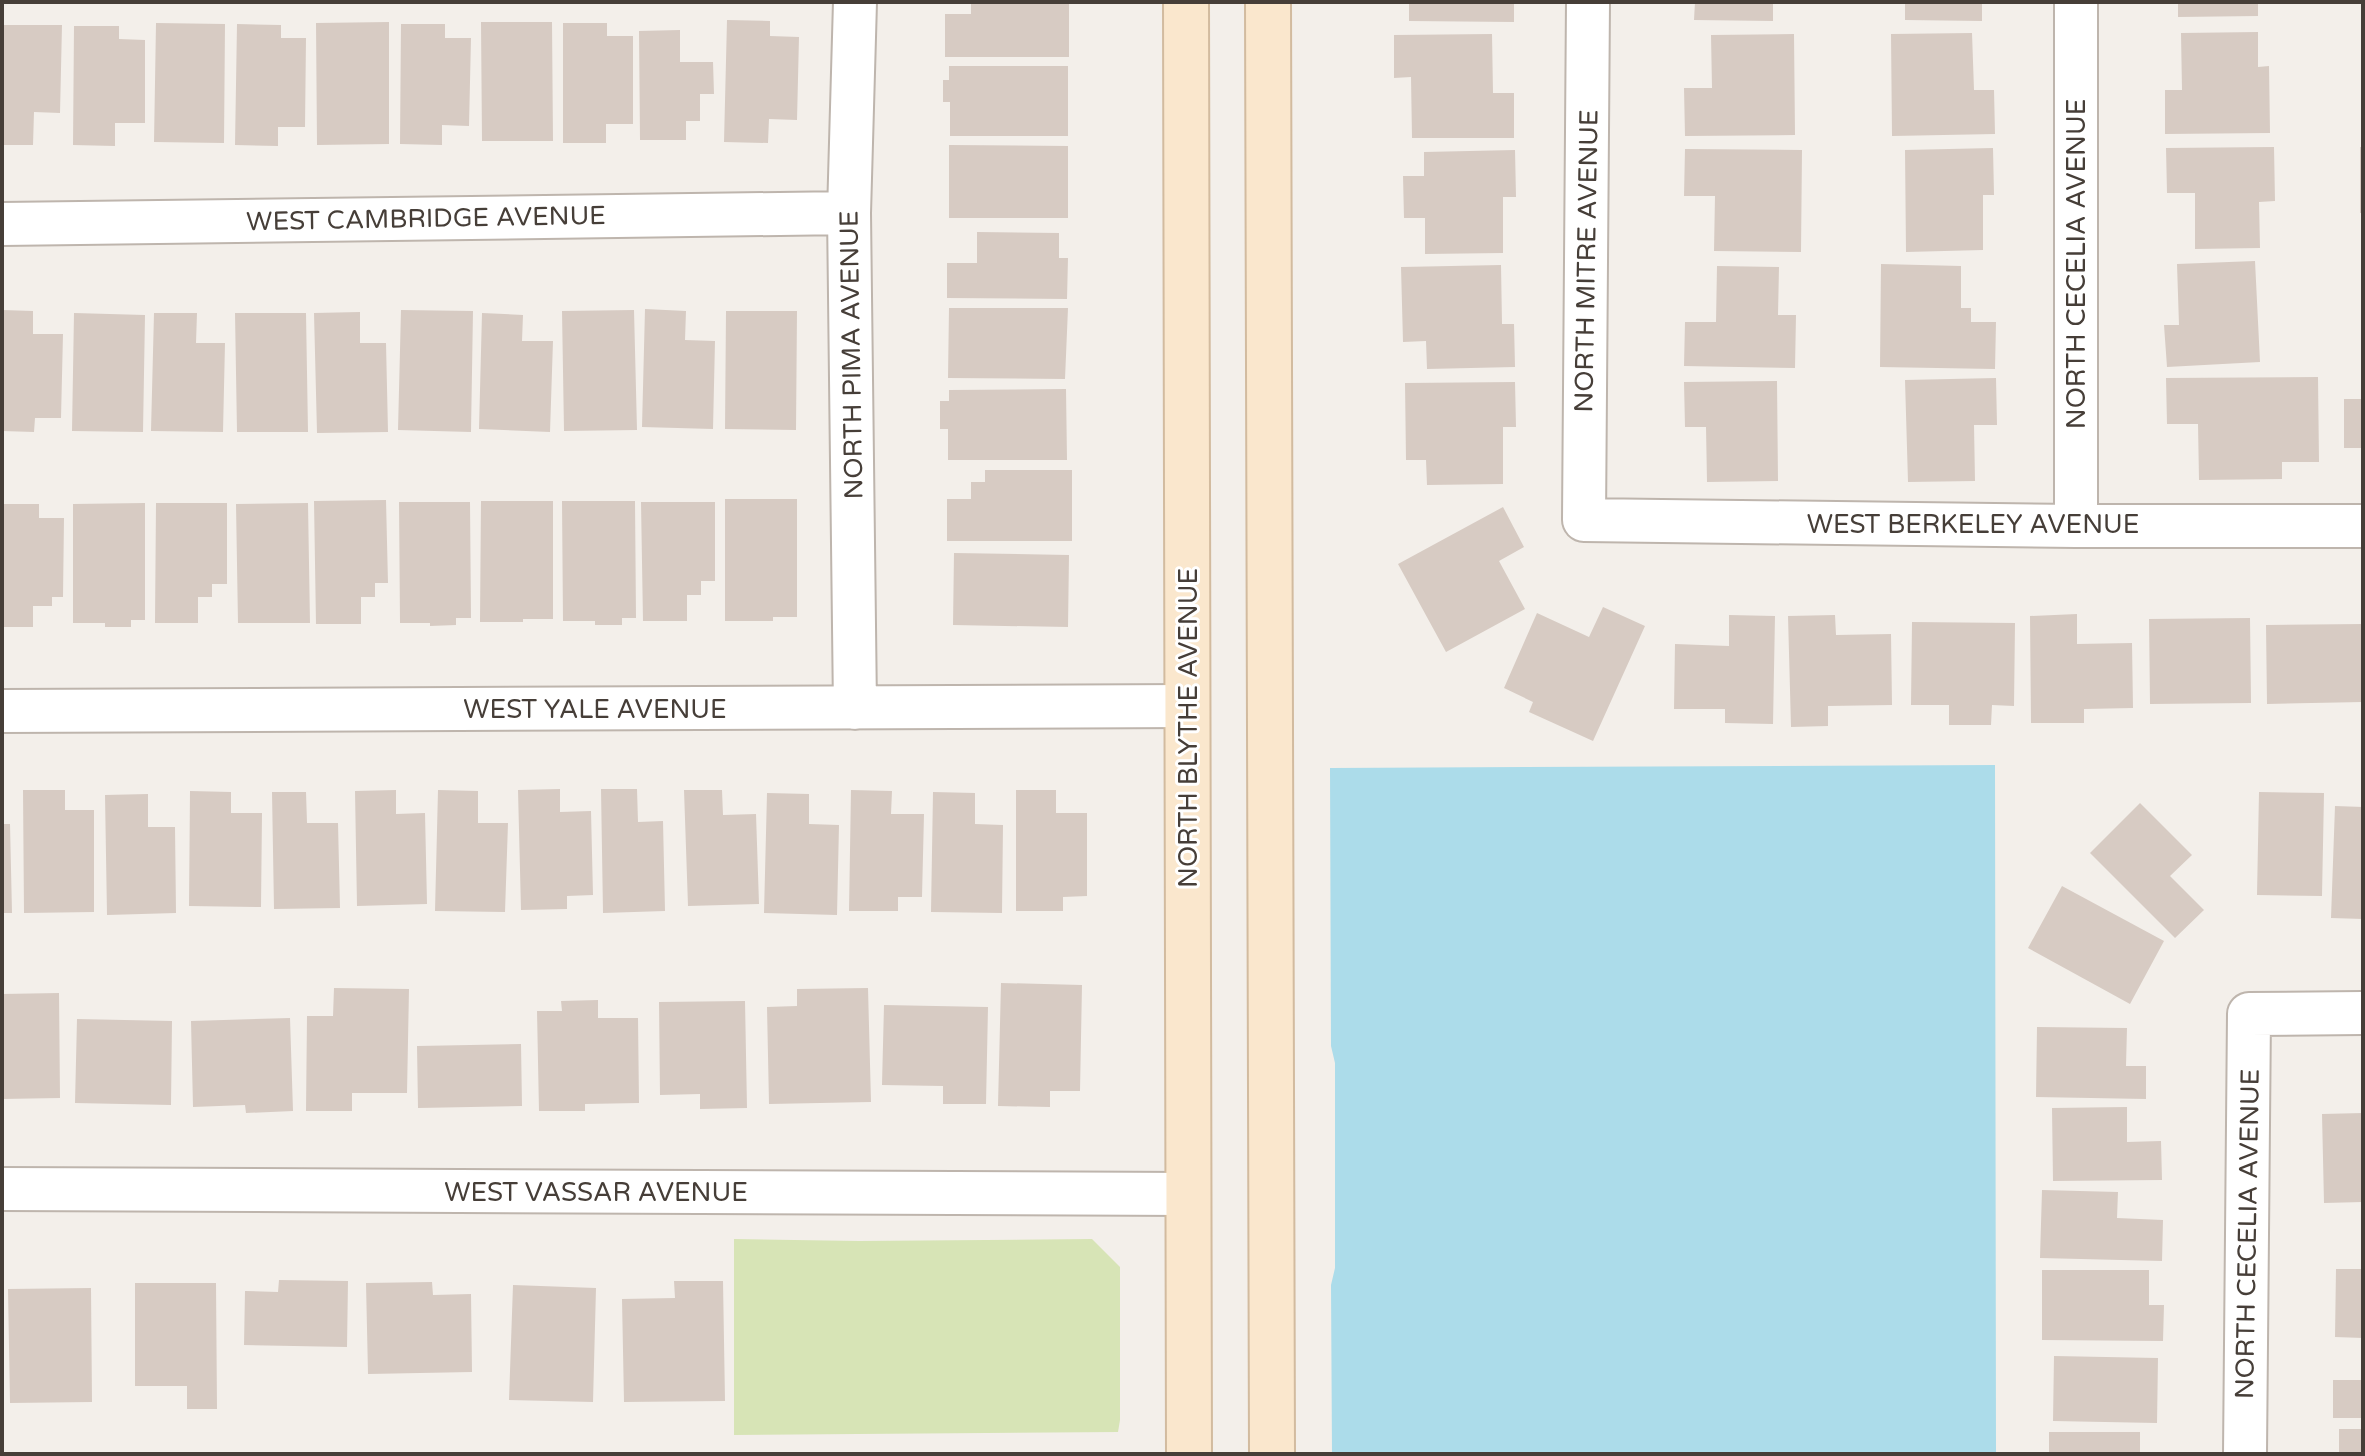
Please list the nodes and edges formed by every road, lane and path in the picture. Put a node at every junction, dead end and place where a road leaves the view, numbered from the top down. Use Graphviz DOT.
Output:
graph roads {
  1 [pos="855,2"];
  2 [pos="1186,2"];
  3 [pos="1268,2"];
  4 [pos="1588,2"];
  5 [pos="2076,2"];
  6 [pos="849,213"];
  7 [pos="2,224"];
  8 [pos="1584,520"];
  9 [pos="2076,526"];
  10 [pos="2363,526"];
  11 [pos="1188,706"];
  12 [pos="855,708"];
  13 [pos="2,711"];
  14 [pos="2363,1013"];
  15 [pos="2,1189"];
  16 [pos="1189,1194"];
  17 [pos="1189,1454"];
  18 [pos="1272,1454"];
  19 [pos="2245,1454"];
  1 -- 6 [label="street, NORTH PIMA AVENUE"];
  2 -- 11 [label="street, NORTH BLYTHE AVENUE"];
  3 -- 18 [label="street"];
  4 -- 8 [label="street, NORTH MITRE AVENUE"];
  5 -- 9 [label="street, NORTH CECELIA AVENUE"];
  6 -- 7 [label="street, WEST CAMBRIDGE AVENUE"];
  6 -- 12 [label="street, NORTH PIMA AVENUE"];
  8 -- 9 [label="street, WEST BERKELEY AVENUE"];
  9 -- 10 [label="street, WEST BERKELEY AVENUE"];
  11 -- 12 [label="street, WEST YALE AVENUE"];
  11 -- 16 [label="street, NORTH BLYTHE AVENUE"];
  12 -- 13 [label="street, WEST YALE AVENUE"];
  14 -- 19 [label="street, NORTH CECELIA AVENUE"];
  15 -- 16 [label="street, WEST VASSAR AVENUE"];
  16 -- 17 [label="street, NORTH BLYTHE AVENUE"];
}
